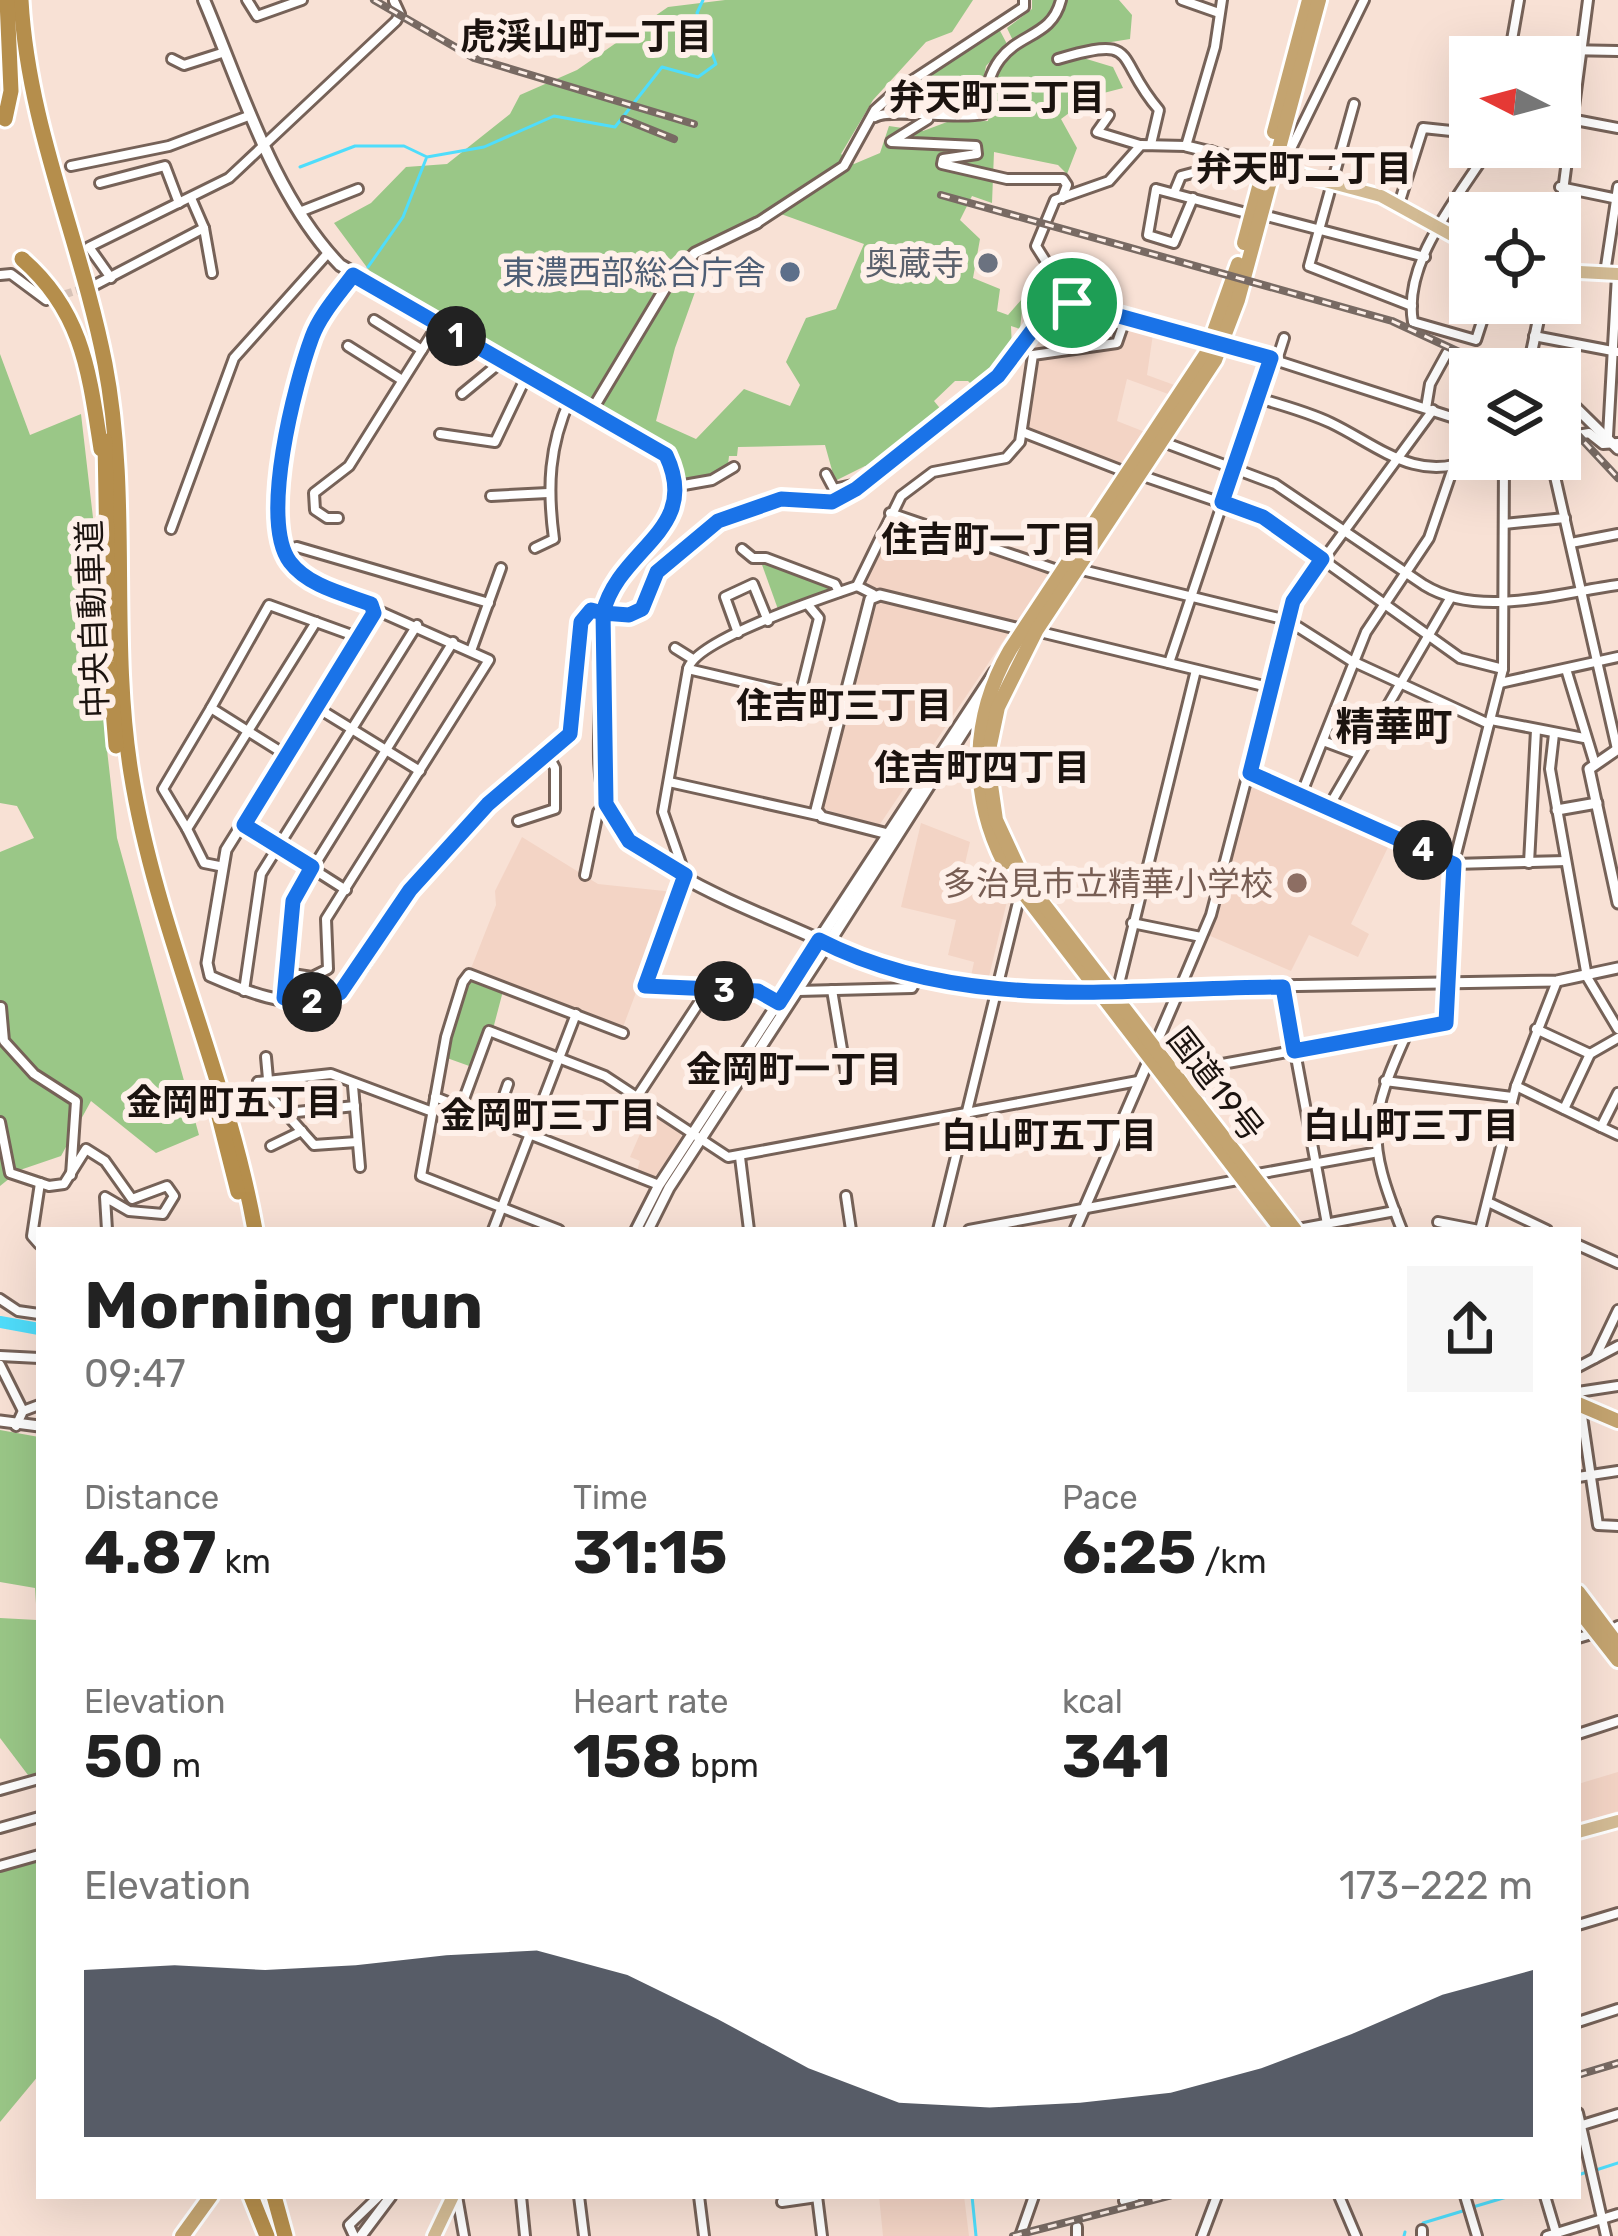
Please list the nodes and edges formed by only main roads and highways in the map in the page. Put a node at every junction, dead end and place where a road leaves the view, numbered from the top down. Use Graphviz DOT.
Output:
graph roads {
  1 [pos="9,0"];
  2 [pos="21,0"];
  3 [pos="206,0"];
  4 [pos="1309,0"];
  5 [pos="1319,0"];
  6 [pos="5,119"];
  7 [pos="1273,167"];
  8 [pos="1449,236"];
  9 [pos="22,259"];
  10 [pos="1581,272"];
  11 [pos="1613,274"];
  12 [pos="1217,342"];
  13 [pos="1134,474"];
  14 [pos="108,530"];
  15 [pos="1005,671"];
  16 [pos="985,706"];
  17 [pos="823,942"];
  18 [pos="1107,988"];
  19 [pos="1152,1054"];
  20 [pos="1247,1177"];
  21 [pos="244,1227"];
  22 [pos="254,1227"];
  23 [pos="1280,1227"];
  24 [pos="1290,1227"];
  25 [pos="1581,1398"];
  26 [pos="1618,1421"];
  27 [pos="1581,1596"];
  28 [pos="1581,1613"];
  29 [pos="1618,1645"];
  30 [pos="1618,1660"];
  31 [pos="1618,1821"];
  32 [pos="1581,1831"];
  33 [pos="213,2199"];
  34 [pos="213,2199"];
  35 [pos="252,2199"];
  36 [pos="264,2199"];
  37 [pos="277,2199"];
  38 [pos="453,2199"];
  39 [pos="278,2235"];
  40 [pos="182,2236"];
  41 [pos="193,2236"];
  42 [pos="434,2236"];
  1 -- 6 [label="highway"];
  1 -- 14 [label="highway, 中央自動車道"];
  2 -- 22 [label="highway, 中央自動車道"];
  3 -- 17 [label="main road"];
  4 -- 7 [label="highway, 国道19号"];
  5 -- 7 [label="highway, 国道19号"];
  7 -- 8 [label="main road"];
  7 -- 12 [label="highway, 国道19号"];
  9 -- 14 [label="highway"];
  10 -- 11 [label="main road"];
  12 -- 13 [label="highway, 国道19号"];
  12 -- 13 [label="highway, 国道19号"];
  13 -- 15 [label="highway, 国道19号"];
  14 -- 21 [label="highway, 中央自動車道"];
  15 -- 16 [label="highway, 国道19号"];
  15 -- 17 [label="main road"];
  15 -- 18 [label="highway, 国道19号"];
  16 -- 17 [label="main road"];
  16 -- 18 [label="highway, 国道19号"];
  18 -- 19 [label="highway, 国道19号"];
  19 -- 20 [label="highway, 国道19号"];
  19 -- 20 [label="highway, 国道19号"];
  20 -- 23 [label="highway, 国道19号"];
  20 -- 24 [label="highway, 国道19号"];
  25 -- 26 [label="highway"];
  27 -- 29 [label="highway"];
  28 -- 30 [label="highway"];
  31 -- 32 [label="main road"];
  33 -- 40 [label="highway"];
  34 -- 41 [label="highway"];
  35 -- 39 [label="highway"];
  36 -- 39 [label="highway"];
  37 -- 39 [label="highway"];
  38 -- 42 [label="main road"];
}
